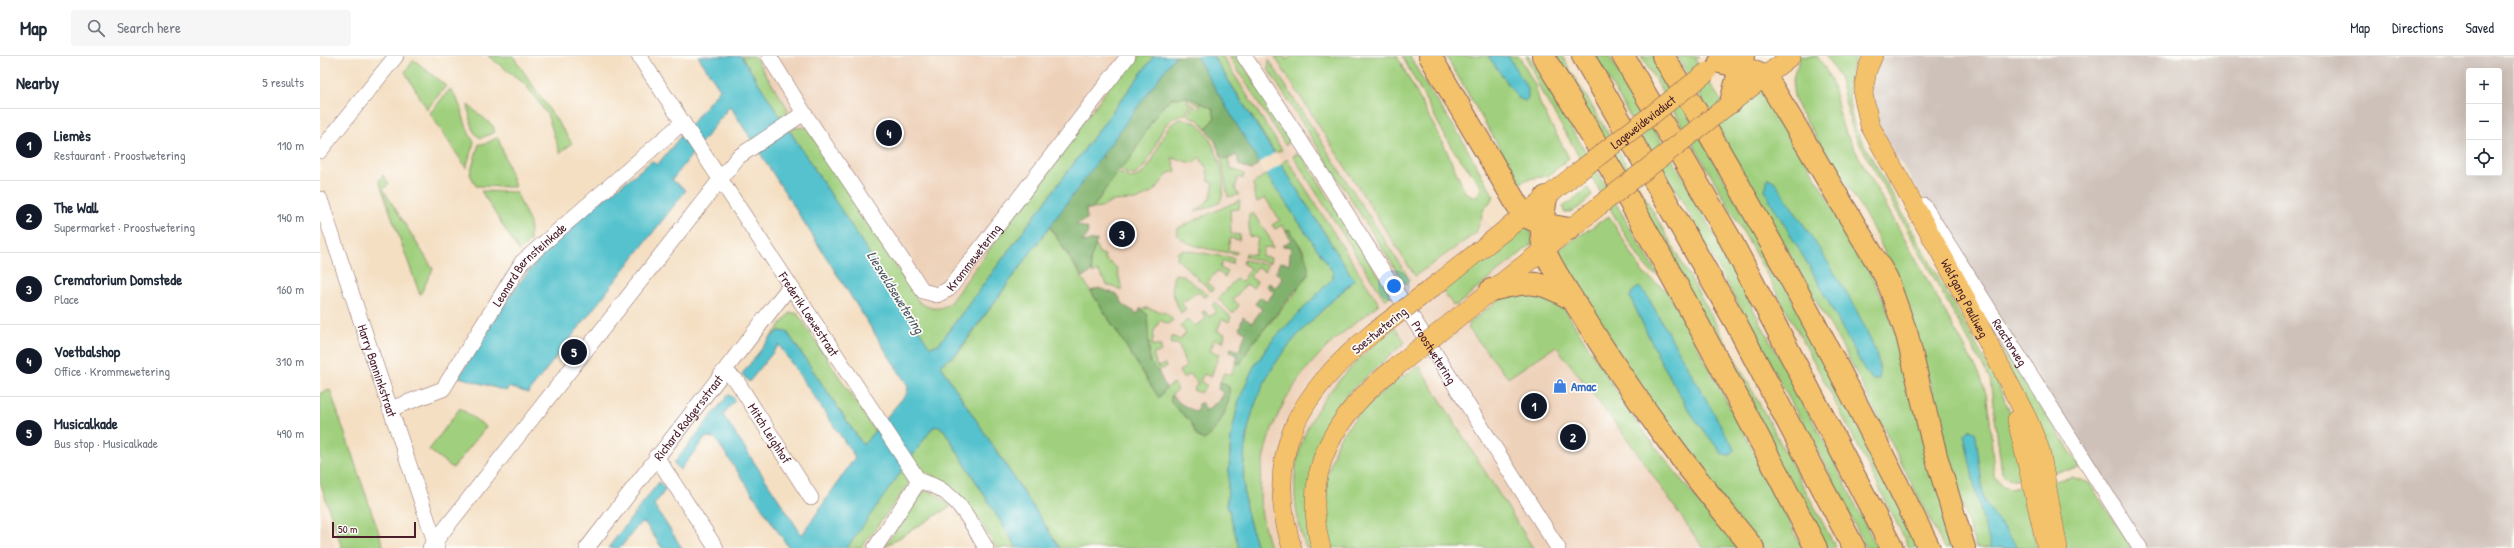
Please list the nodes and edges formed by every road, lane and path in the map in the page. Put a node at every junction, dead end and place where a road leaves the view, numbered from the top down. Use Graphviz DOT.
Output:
graph roads {
  1 [pos="639,56"];
  2 [pos="769,56"];
  3 [pos="1128,56"];
  4 [pos="1244,56"];
  5 [pos="1430,56"];
  6 [pos="1543,56"];
  7 [pos="1583,56"];
  8 [pos="1623,56"];
  9 [pos="1663,56"];
  10 [pos="1791,56"];
  11 [pos="1862,56"];
  12 [pos="1873,56"];
  13 [pos="392,58"];
  14 [pos="1728,62"];
  15 [pos="1766,77"];
  16 [pos="1729,104"];
  17 [pos="804,113"];
  18 [pos="684,126"];
  19 [pos="1880,135"];
  20 [pos="320,151"];
  21 [pos="720,180"];
  22 [pos="1546,197"];
  23 [pos="320,199"];
  24 [pos="1533,220"];
  25 [pos="1569,229"];
  26 [pos="1544,249"];
  27 [pos="790,286"];
  28 [pos="1491,290"];
  29 [pos="1574,300"];
  30 [pos="724,371"];
  31 [pos="390,409"];
  32 [pos="656,456"];
  33 [pos="920,481"];
  34 [pos="811,498"];
  35 [pos="434,546"];
  36 [pos="589,547"];
  37 [pos="716,548"];
  38 [pos="876,548"];
  39 [pos="986,548"];
  40 [pos="1292,548"];
  41 [pos="1321,548"];
  42 [pos="1558,548"];
  43 [pos="1753,548"];
  44 [pos="1816,548"];
  45 [pos="1854,548"];
  46 [pos="1892,548"];
  47 [pos="1929,548"];
  48 [pos="1964,548"];
  49 [pos="2047,548"];
  50 [pos="2058,548"];
  51 [pos="2140,548"];
  1 -- 18 [label="street, Frederik Loewestraat"];
  2 -- 17 [label="street, Krommewetering"];
  3 -- 17 [label="street, Krommewetering"];
  4 -- 42 [label="street, Proostwetering"];
  5 -- 24 [label="highway"];
  6 -- 44 [label="highway"];
  7 -- 45 [label="highway"];
  8 -- 46 [label="highway"];
  9 -- 47 [label="highway"];
  10 -- 15 [label="main road"];
  11 -- 49 [label="main road, Wolfgang Pauliweg"];
  12 -- 50 [label="main road, Wolfgang Pauliweg"];
  13 -- 20 [label="street"];
  14 -- 15 [label="highway"];
  14 -- 16 [label="highway"];
  14 -- 22 [label="main road, Lageweideviaduct, bridge"];
  15 -- 16 [label="main road"];
  15 -- 48 [label="highway"];
  16 -- 25 [label="main road, bridge"];
  17 -- 21 [label="street"];
  18 -- 21 [label="street, Frederik Loewestraat"];
  18 -- 31 [label="street, Leonard Bernsteinkade"];
  19 -- 51 [label="street, Reactorweg"];
  21 -- 27 [label="street, Frederik Loewestraat"];
  21 -- 35 [label="street"];
  22 -- 24 [label="highway"];
  23 -- 31 [label="street, Harry Banninkstraat"];
  24 -- 25 [label="highway"];
  24 -- 26 [label="highway"];
  24 -- 40 [label="main road, Soestwetering, bridge"];
  25 -- 26 [label="main road"];
  26 -- 28 [label="main road"];
  26 -- 29 [label="highway"];
  27 -- 30 [label="street, Richard Rodgersstraat"];
  27 -- 33 [label="street, Frederik Loewestraat"];
  28 -- 29 [label="highway"];
  28 -- 41 [label="main road, bridge"];
  29 -- 43 [label="highway"];
  30 -- 32 [label="street, Richard Rodgersstraat"];
  30 -- 34 [label="street, Mitch Leighhof"];
  31 -- 35 [label="street, Harry Banninkstraat"];
  32 -- 36 [label="street, Richard Rodgersstraat"];
  32 -- 37 [label="street"];
  33 -- 38 [label="street"];
  33 -- 39 [label="street"];
}
